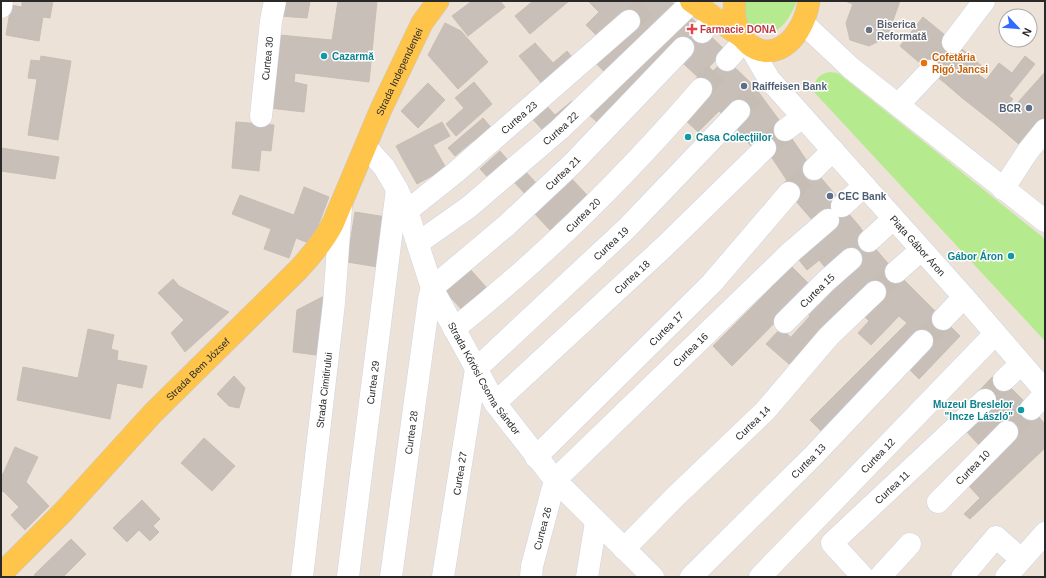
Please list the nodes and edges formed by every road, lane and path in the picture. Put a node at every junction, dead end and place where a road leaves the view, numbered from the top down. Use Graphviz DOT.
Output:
graph roads {
  1 [pos="2,1"];
  2 [pos="275,1"];
  3 [pos="438,1"];
  4 [pos="735,1"];
  5 [pos="984,1"];
  6 [pos="1,7"];
  7 [pos="808,7"];
  8 [pos="702,10"];
  9 [pos="629,21"];
  10 [pos="745,40"];
  11 [pos="953,42"];
  12 [pos="683,48"];
  13 [pos="728,60"];
  14 [pos="930,71"];
  15 [pos="701,89"];
  16 [pos="898,105"];
  17 [pos="738,111"];
  18 [pos="261,116"];
  19 [pos="803,118"];
  20 [pos="785,130"];
  21 [pos="1045,130"];
  22 [pos="366,147"];
  23 [pos="766,148"];
  24 [pos="833,150"];
  25 [pos="814,169"];
  26 [pos="864,186"];
  27 [pos="397,189"];
  28 [pos="1003,189"];
  29 [pos="789,193"];
  30 [pos="341,204"];
  31 [pos="406,211"];
  32 [pos="893,218"];
  33 [pos="1045,221"];
  34 [pos="869,241"];
  35 [pos="418,243"];
  36 [pos="921,250"];
  37 [pos="850,259"];
  38 [pos="896,272"];
  39 [pos="432,288"];
  40 [pos="875,292"];
  41 [pos="964,297"];
  42 [pos="943,319"];
  43 [pos="785,322"];
  44 [pos="454,330"];
  45 [pos="995,334"];
  46 [pos="922,341"];
  47 [pos="1021,364"];
  48 [pos="476,369"];
  49 [pos="1004,380"];
  50 [pos="1040,398"];
  51 [pos="985,400"];
  52 [pos="494,403"];
  53 [pos="1007,432"];
  54 [pos="536,457"];
  55 [pos="555,480"];
  56 [pos="938,502"];
  57 [pos="596,522"];
  58 [pos="1045,533"];
  59 [pos="910,544"];
  60 [pos="624,549"];
  61 [pos="1021,559"];
  62 [pos="1,574"];
  63 [pos="302,577"];
  64 [pos="348,577"];
  65 [pos="391,577"];
  66 [pos="443,577"];
  67 [pos="531,577"];
  68 [pos="587,577"];
  69 [pos="653,577"];
  70 [pos="691,577"];
  71 [pos="760,577"];
  72 [pos="863,577"];
  73 [pos="880,577"];
  74 [pos="962,577"];
  75 [pos="1006,577"];
  1 -- 6 [label="street"];
  2 -- 18 [label="street, Curtea 30"];
  3 -- 22 [label="main road, Strada Independenței"];
  4 -- 10 [label="main road"];
  5 -- 11 [label="street"];
  7 -- 10 [label="main road"];
  7 -- 16 [label="street"];
  8 -- 10 [label="main road"];
  8 -- 35 [label="street, Curtea 22"];
  9 -- 31 [label="street, Curtea 23"];
  10 -- 13 [label="street"];
  10 -- 19 [label="street, Piața Gábor Áron"];
  12 -- 39 [label="street, Curtea 21"];
  14 -- 16 [label="street"];
  15 -- 44 [label="street, Curtea 20"];
  16 -- 28 [label="street"];
  17 -- 48 [label="street, Curtea 19"];
  19 -- 20 [label="street"];
  19 -- 24 [label="street, Piața Gábor Áron"];
  21 -- 28 [label="street"];
  22 -- 27 [label="street, Strada Kőrösi Csoma Sándor"];
  22 -- 30 [label="main road, Strada Bem József"];
  23 -- 52 [label="street, Curtea 18"];
  24 -- 25 [label="street"];
  24 -- 26 [label="street, Piața Gábor Áron"];
  26 -- 32 [label="street, Piața Gábor Áron"];
  26 -- 55 [label="street, Curtea 16"];
  27 -- 31 [label="street, Strada Kőrösi Csoma Sándor"];
  27 -- 64 [label="street, Curtea 29"];
  28 -- 33 [label="street"];
  29 -- 54 [label="street, Curtea 17"];
  30 -- 62 [label="main road, Strada Bem József"];
  30 -- 63 [label="street, Strada Cimitirului"];
  31 -- 35 [label="street, Strada Kőrösi Csoma Sándor"];
  32 -- 34 [label="street"];
  32 -- 36 [label="street, Piața Gábor Áron"];
  35 -- 39 [label="street, Strada Kőrösi Csoma Sándor"];
  36 -- 38 [label="street"];
  36 -- 41 [label="street, Piața Gábor Áron"];
  37 -- 43 [label="street, Curtea 15"];
  39 -- 44 [label="street, Strada Kőrösi Csoma Sándor"];
  39 -- 65 [label="street, Curtea 28"];
  40 -- 60 [label="street, Curtea 14"];
  41 -- 42 [label="street"];
  41 -- 45 [label="street, Piața Gábor Áron"];
  44 -- 48 [label="street, Strada Kőrösi Csoma Sándor"];
  45 -- 47 [label="street, Piața Gábor Áron"];
  45 -- 71 [label="street, Curtea 12"];
  46 -- 70 [label="street, Curtea 13"];
  47 -- 49 [label="street"];
  47 -- 50 [label="street, Piața Gábor Áron"];
  48 -- 52 [label="street, Strada Kőrösi Csoma Sándor"];
  48 -- 66 [label="street, Curtea 27"];
  51 -- 72 [label="street, Curtea 11"];
  52 -- 54 [label="street, Strada Kőrösi Csoma Sándor"];
  53 -- 56 [label="street, Curtea 10"];
  54 -- 55 [label="street, Strada Kőrösi Csoma Sándor"];
  55 -- 57 [label="street, Strada Kőrösi Csoma Sándor"];
  55 -- 67 [label="street, Curtea 26"];
  57 -- 60 [label="street, Strada Kőrösi Csoma Sándor"];
  57 -- 68 [label="street"];
  58 -- 61 [label="street"];
  59 -- 73 [label="street"];
  60 -- 69 [label="street, Strada Kőrösi Csoma Sándor"];
  61 -- 74 [label="street"];
  61 -- 75 [label="street"];
}
